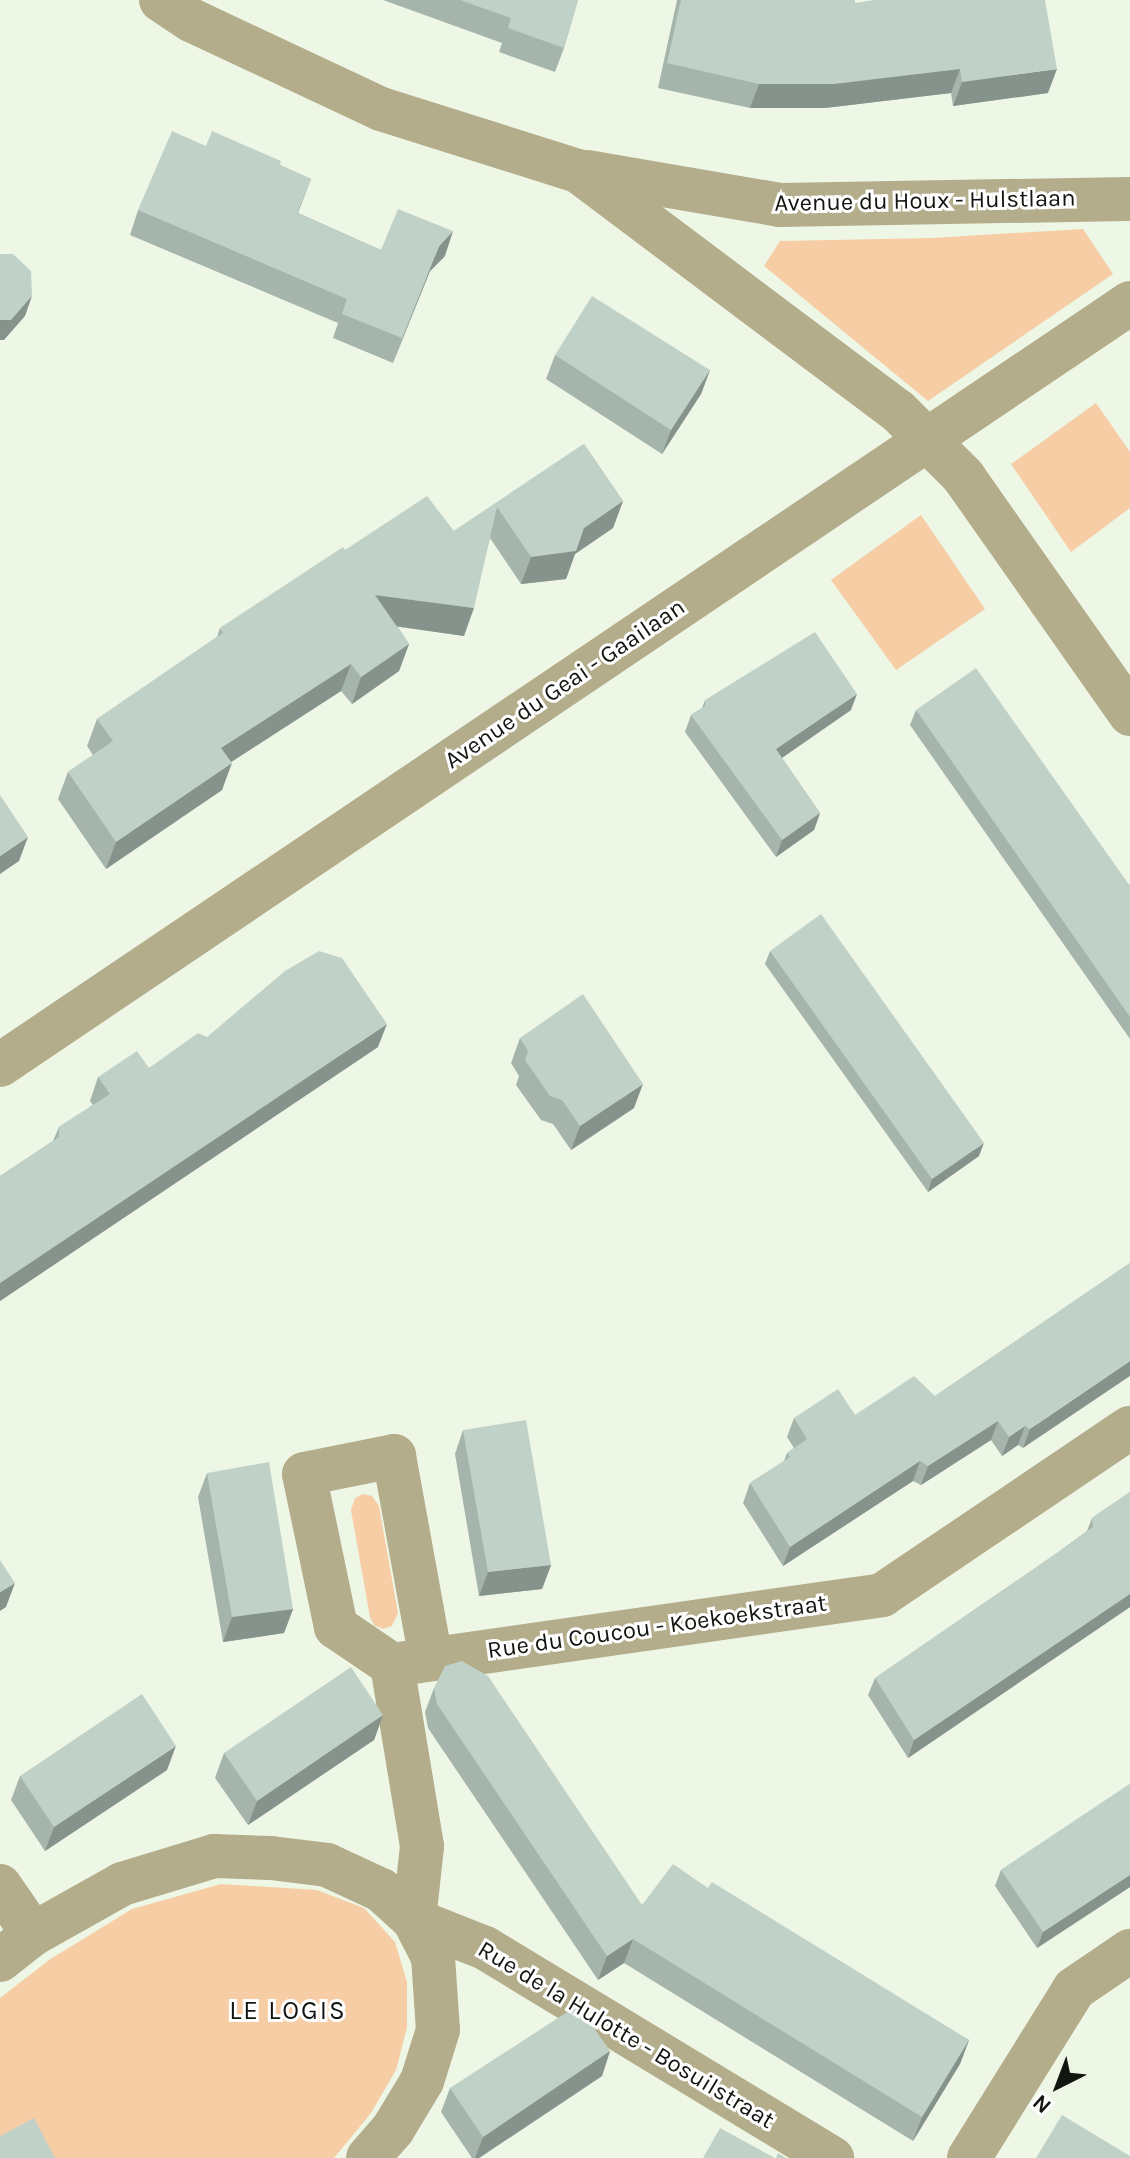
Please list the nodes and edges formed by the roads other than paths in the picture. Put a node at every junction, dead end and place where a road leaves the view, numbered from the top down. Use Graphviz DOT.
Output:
graph roads {
  1 [pos="161,0"];
  2 [pos="578,171"];
  3 [pos="1130,199"];
  4 [pos="1130,303"];
  5 [pos="928,441"];
  6 [pos="1130,714"];
  7 [pos="0,1065"];
  8 [pos="1130,1428"];
  9 [pos="0,1886"];
  10 [pos="414,1920"];
  11 [pos="17,1947"];
  12 [pos="1130,1951"];
  13 [pos="368,2158"];
  14 [pos="832,2158"];
  15 [pos="969,2158"];
  1 -- 2 [label="street, Avenue du Houx - Hulstlaan"];
  2 -- 3 [label="street, Avenue du Houx - Hulstlaan"];
  2 -- 5 [label="street, Avenue du Houx - Hulstlaan"];
  4 -- 5 [label="street, Avenue du Geai - Gaailaan"];
  5 -- 6 [label="street, Avenue du Houx - Hulstlaan"];
  5 -- 7 [label="street, Avenue du Geai - Gaailaan"];
  8 -- 10 [label="street, Rue du Coucou - Koekoekstraat"];
  9 -- 11 [label="street"];
  10 -- 11 [label="street"];
  10 -- 13 [label="street"];
  10 -- 14 [label="street, Rue de la Hulotte - Bosuilstraat"];
  12 -- 15 [label="street"];
}
